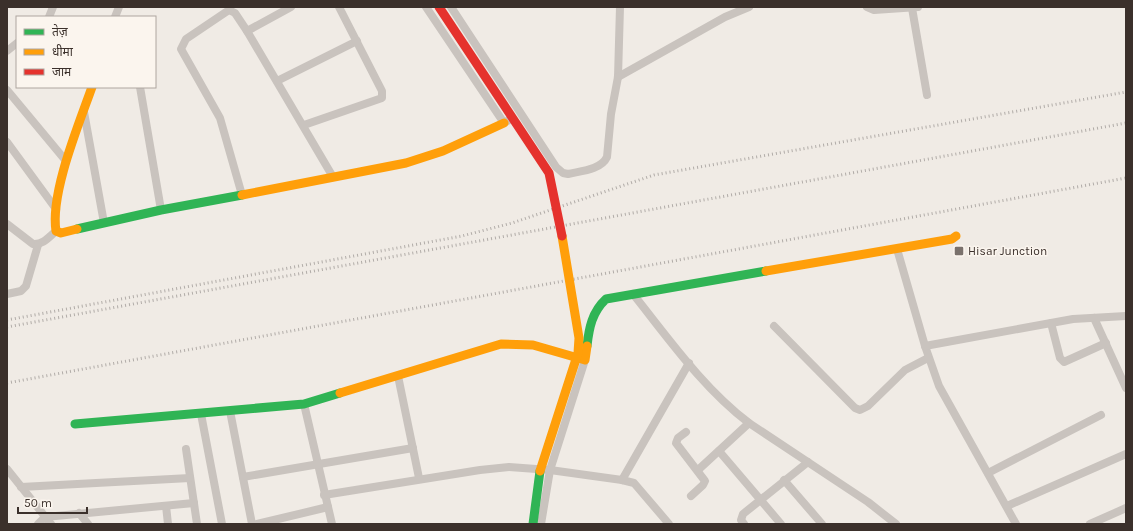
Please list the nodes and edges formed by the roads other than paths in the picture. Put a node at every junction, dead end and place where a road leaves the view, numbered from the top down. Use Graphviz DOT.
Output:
graph roads {
  1 [pos="291,7"];
  2 [pos="339,7"];
  3 [pos="426,7"];
  4 [pos="439,7"];
  5 [pos="451,7"];
  6 [pos="620,7"];
  7 [pos="749,7"];
  8 [pos="867,7"];
  9 [pos="915,7"];
  10 [pos="247,31"];
  11 [pos="357,41"];
  12 [pos="16,44"];
  13 [pos="7,51"];
  14 [pos="618,77"];
  15 [pos="277,81"];
  16 [pos="92,88"];
  17 [pos="140,88"];
  18 [pos="7,90"];
  19 [pos="927,95"];
  20 [pos="84,112"];
  21 [pos="520,114"];
  22 [pos="504,123"];
  23 [pos="304,125"];
  24 [pos="7,142"];
  25 [pos="66,161"];
  26 [pos="333,177"];
  27 [pos="242,195"];
  28 [pos="56,209"];
  29 [pos="161,210"];
  30 [pos="104,223"];
  31 [pos="7,224"];
  32 [pos="56,231"];
  33 [pos="956,236"];
  34 [pos="38,245"];
  35 [pos="897,249"];
  36 [pos="7,294"];
  37 [pos="633,294"];
  38 [pos="1126,316"];
  39 [pos="1094,318"];
  40 [pos="1051,323"];
  41 [pos="774,326"];
  42 [pos="1106,343"];
  43 [pos="924,346"];
  44 [pos="928,358"];
  45 [pos="586,360"];
  46 [pos="689,363"];
  47 [pos="398,376"];
  48 [pos="1126,388"];
  49 [pos="304,404"];
  50 [pos="230,411"];
  51 [pos="201,414"];
  52 [pos="1101,415"];
  53 [pos="75,424"];
  54 [pos="749,424"];
  55 [pos="686,432"];
  56 [pos="412,448"];
  57 [pos="186,449"];
  58 [pos="719,451"];
  59 [pos="1126,454"];
  60 [pos="808,462"];
  61 [pos="318,464"];
  62 [pos="7,469"];
  63 [pos="550,470"];
  64 [pos="698,470"];
  65 [pos="988,473"];
  66 [pos="243,477"];
  67 [pos="190,478"];
  68 [pos="419,478"];
  69 [pos="622,480"];
  70 [pos="784,480"];
  71 [pos="21,487"];
  72 [pos="324,494"];
  73 [pos="691,496"];
  74 [pos="760,499"];
  75 [pos="194,503"];
  76 [pos="166,506"];
  77 [pos="1007,506"];
  78 [pos="328,507"];
  79 [pos="1126,508"];
  80 [pos="79,513"];
  81 [pos="48,521"];
  82 [pos="38,524"];
  83 [pos="88,524"];
  84 [pos="168,524"];
  85 [pos="197,524"];
  86 [pos="222,524"];
  87 [pos="252,524"];
  88 [pos="257,524"];
  89 [pos="332,524"];
  90 [pos="533,524"];
  91 [pos="541,524"];
  92 [pos="669,524"];
  93 [pos="744,524"];
  94 [pos="781,524"];
  95 [pos="822,524"];
  96 [pos="896,524"];
  97 [pos="1016,524"];
  98 [pos="1090,524"];
  1 -- 10 [label="street"];
  2 -- 11 [label="street"];
  3 -- 22 [label="street"];
  4 -- 90 [label="street, bridge"];
  5 -- 21 [label="street"];
  6 -- 14 [label="street"];
  7 -- 14 [label="street"];
  8 -- 9 [label="street"];
  9 -- 19 [label="street"];
  10 -- 15 [label="street"];
  10 -- 27 [label="street"];
  11 -- 15 [label="street"];
  11 -- 23 [label="street"];
  12 -- 13 [label="street"];
  14 -- 21 [label="street"];
  15 -- 23 [label="street"];
  16 -- 20 [label="street"];
  17 -- 29 [label="street"];
  18 -- 25 [label="street"];
  20 -- 25 [label="street"];
  20 -- 30 [label="street"];
  21 -- 22 [label="street"];
  22 -- 26 [label="street"];
  23 -- 26 [label="street"];
  24 -- 28 [label="street"];
  25 -- 28 [label="street"];
  26 -- 27 [label="street"];
  27 -- 29 [label="street"];
  28 -- 32 [label="street"];
  29 -- 30 [label="street"];
  30 -- 32 [label="street"];
  31 -- 34 [label="street"];
  32 -- 34 [label="street"];
  33 -- 35 [label="street"];
  34 -- 36 [label="street"];
  35 -- 37 [label="street"];
  35 -- 43 [label="street"];
  37 -- 45 [label="street"];
  37 -- 46 [label="street"];
  38 -- 39 [label="street"];
  39 -- 40 [label="street"];
  39 -- 42 [label="street"];
  40 -- 42 [label="street"];
  40 -- 43 [label="street"];
  41 -- 44 [label="street"];
  42 -- 48 [label="street"];
  43 -- 44 [label="street"];
  44 -- 65 [label="street"];
  45 -- 47 [label="street"];
  45 -- 63 [label="street"];
  46 -- 54 [label="street"];
  46 -- 69 [label="street"];
  47 -- 49 [label="street"];
  47 -- 56 [label="street"];
  49 -- 50 [label="street"];
  49 -- 61 [label="street"];
  50 -- 51 [label="street"];
  50 -- 66 [label="street"];
  51 -- 53 [label="street"];
  51 -- 86 [label="street"];
  52 -- 65 [label="street"];
  54 -- 58 [label="street"];
  54 -- 60 [label="street"];
  55 -- 64 [label="street"];
  56 -- 61 [label="street"];
  56 -- 68 [label="street"];
  57 -- 67 [label="street"];
  58 -- 64 [label="street"];
  58 -- 74 [label="street"];
  59 -- 77 [label="street"];
  60 -- 70 [label="street"];
  60 -- 96 [label="street"];
  61 -- 66 [label="street"];
  61 -- 72 [label="street"];
  62 -- 71 [label="street"];
  63 -- 68 [label="street"];
  63 -- 69 [label="street"];
  63 -- 91 [label="street"];
  64 -- 73 [label="street"];
  65 -- 77 [label="street"];
  66 -- 87 [label="street"];
  67 -- 71 [label="street"];
  67 -- 75 [label="street"];
  68 -- 72 [label="street"];
  69 -- 92 [label="street"];
  70 -- 74 [label="street"];
  70 -- 95 [label="street"];
  71 -- 81 [label="street"];
  72 -- 78 [label="street"];
  74 -- 93 [label="street"];
  74 -- 94 [label="street"];
  75 -- 76 [label="street"];
  75 -- 85 [label="street"];
  76 -- 80 [label="street"];
  76 -- 84 [label="street"];
  77 -- 97 [label="street"];
  78 -- 88 [label="street"];
  78 -- 89 [label="street"];
  79 -- 98 [label="street"];
  80 -- 81 [label="street"];
  80 -- 83 [label="street"];
  81 -- 82 [label="street"];
}
